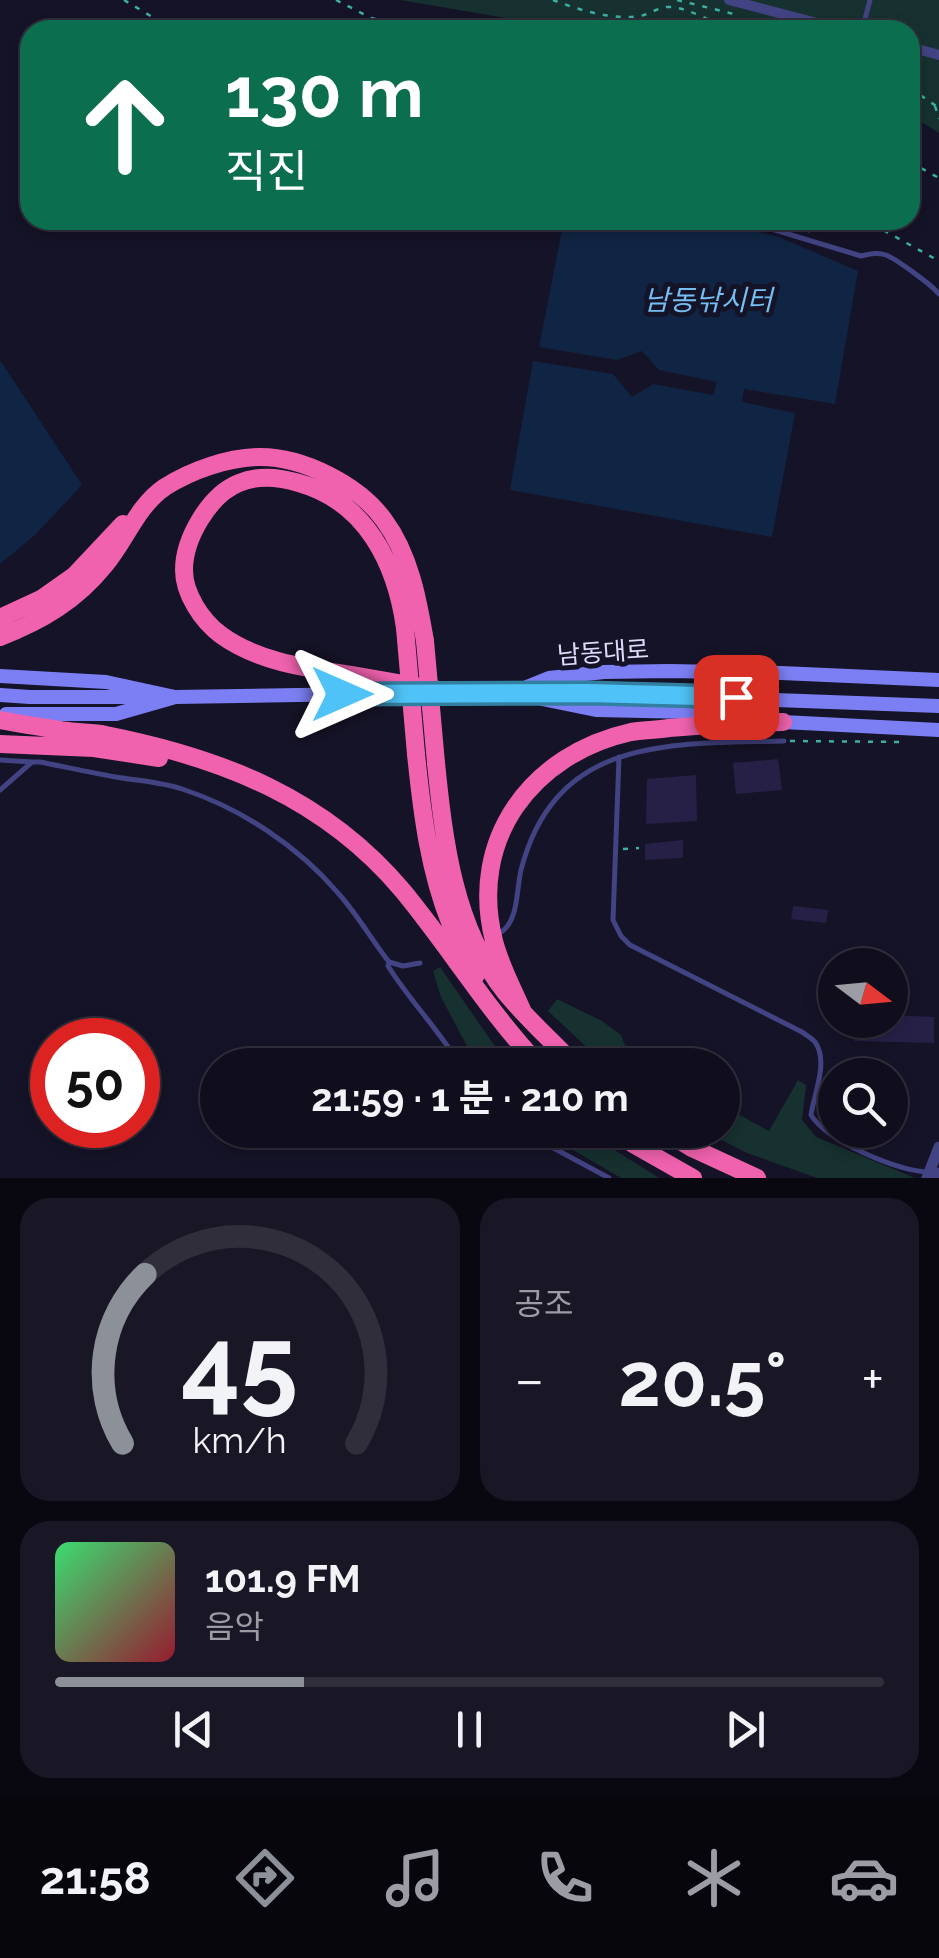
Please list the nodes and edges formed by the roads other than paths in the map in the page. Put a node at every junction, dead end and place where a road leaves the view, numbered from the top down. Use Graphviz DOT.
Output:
graph roads {
  1 [pos="729,0"];
  2 [pos="806,20"];
  3 [pos="775,230"];
  4 [pos="939,294"];
  5 [pos="149,500"];
  6 [pos="0,618"];
  7 [pos="0,637"];
  8 [pos="0,676"];
  9 [pos="939,680"];
  10 [pos="457,693"];
  11 [pos="512,693"];
  12 [pos="0,695"];
  13 [pos="175,697"];
  14 [pos="939,706"];
  15 [pos="0,717"];
  16 [pos="784,731"];
  17 [pos="932,734"];
  18 [pos="3,750"];
  19 [pos="619,757"];
  20 [pos="32,762"];
  21 [pos="257,780"];
  22 [pos="0,790"];
  23 [pos="500,934"];
  24 [pos="389,962"];
  25 [pos="420,963"];
  26 [pos="523,1012"];
  27 [pos="496,1016"];
  28 [pos="450,1048"];
  29 [pos="525,1048"];
  30 [pos="558,1048"];
  31 [pos="939,1146"];
  32 [pos="553,1148"];
  33 [pos="640,1148"];
  34 [pos="692,1148"];
  35 [pos="933,1175"];
  36 [pos="609,1178"];
  37 [pos="693,1178"];
  38 [pos="757,1178"];
  1 -- 2 [label="street"];
  3 -- 4 [label="lane"];
  5 -- 6 [label="highway"];
  5 -- 7 [label="highway"];
  5 -- 26 [label="highway, bridge"];
  8 -- 13 [label="main road, 남동대로"];
  9 -- 11 [label="main road, 남동대로"];
  10 -- 11 [label="main road, 남동대로"];
  10 -- 13 [label="main road, 남동대로"];
  10 -- 27 [label="highway, bridge"];
  11 -- 14 [label="main road, 남동대로"];
  11 -- 16 [label="main road, 남동대로"];
  12 -- 13 [label="main road"];
  13 -- 15 [label="main road, 남동대로"];
  15 -- 21 [label="highway"];
  16 -- 17 [label="main road, 남동대로"];
  16 -- 19 [label="lane"];
  16 -- 26 [label="highway"];
  18 -- 20 [label="lane"];
  18 -- 21 [label="highway"];
  19 -- 23 [label="lane"];
  19 -- 35 [label="lane"];
  20 -- 22 [label="lane"];
  20 -- 24 [label="lane"];
  21 -- 27 [label="highway"];
  24 -- 25 [label="lane"];
  24 -- 28 [label="lane"];
  26 -- 30 [label="highway"];
  27 -- 29 [label="highway"];
  31 -- 35 [label="street"];
  32 -- 36 [label="lane"];
  33 -- 37 [label="highway"];
  34 -- 38 [label="highway"];
}
